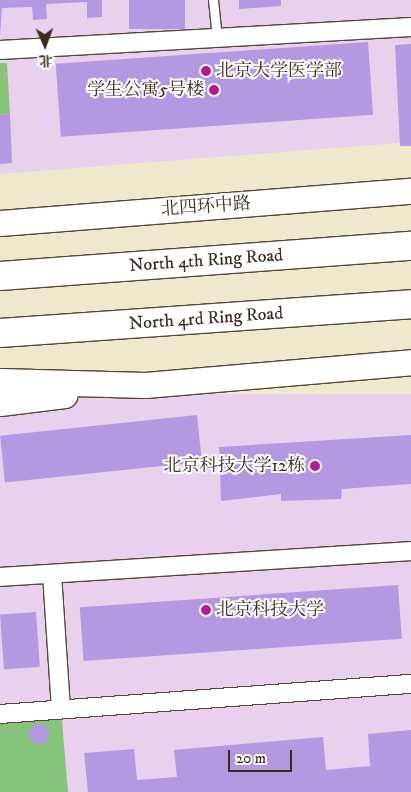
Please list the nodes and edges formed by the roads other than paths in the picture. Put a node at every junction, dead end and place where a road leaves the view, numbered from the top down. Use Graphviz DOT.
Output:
graph roads {
  1 [pos="213,0"];
  2 [pos="411,27"];
  3 [pos="217,38"];
  4 [pos="0,50"];
  5 [pos="411,191"];
  6 [pos="0,223"];
  7 [pos="411,246"];
  8 [pos="0,276"];
  9 [pos="411,304"];
  10 [pos="0,333"];
  11 [pos="411,362"];
  12 [pos="0,381"];
  13 [pos="145,385"];
  14 [pos="0,403"];
  15 [pos="411,551"];
  16 [pos="52,574"];
  17 [pos="0,577"];
  18 [pos="411,684"];
  19 [pos="61,710"];
  20 [pos="0,714"];
  1 -- 3 [label="lane"];
  2 -- 3 [label="street"];
  3 -- 4 [label="street"];
  5 -- 6 [label="street, 北四环中路"];
  7 -- 8 [label="highway, North 4th Ring Road"];
  9 -- 10 [label="highway, North 4rd Ring Road"];
  11 -- 13 [label="street"];
  12 -- 13 [label="street"];
  13 -- 14 [label="street"];
  15 -- 16 [label="street"];
  16 -- 17 [label="street"];
  16 -- 19 [label="street"];
  18 -- 19 [label="street"];
  19 -- 20 [label="street"];
}
